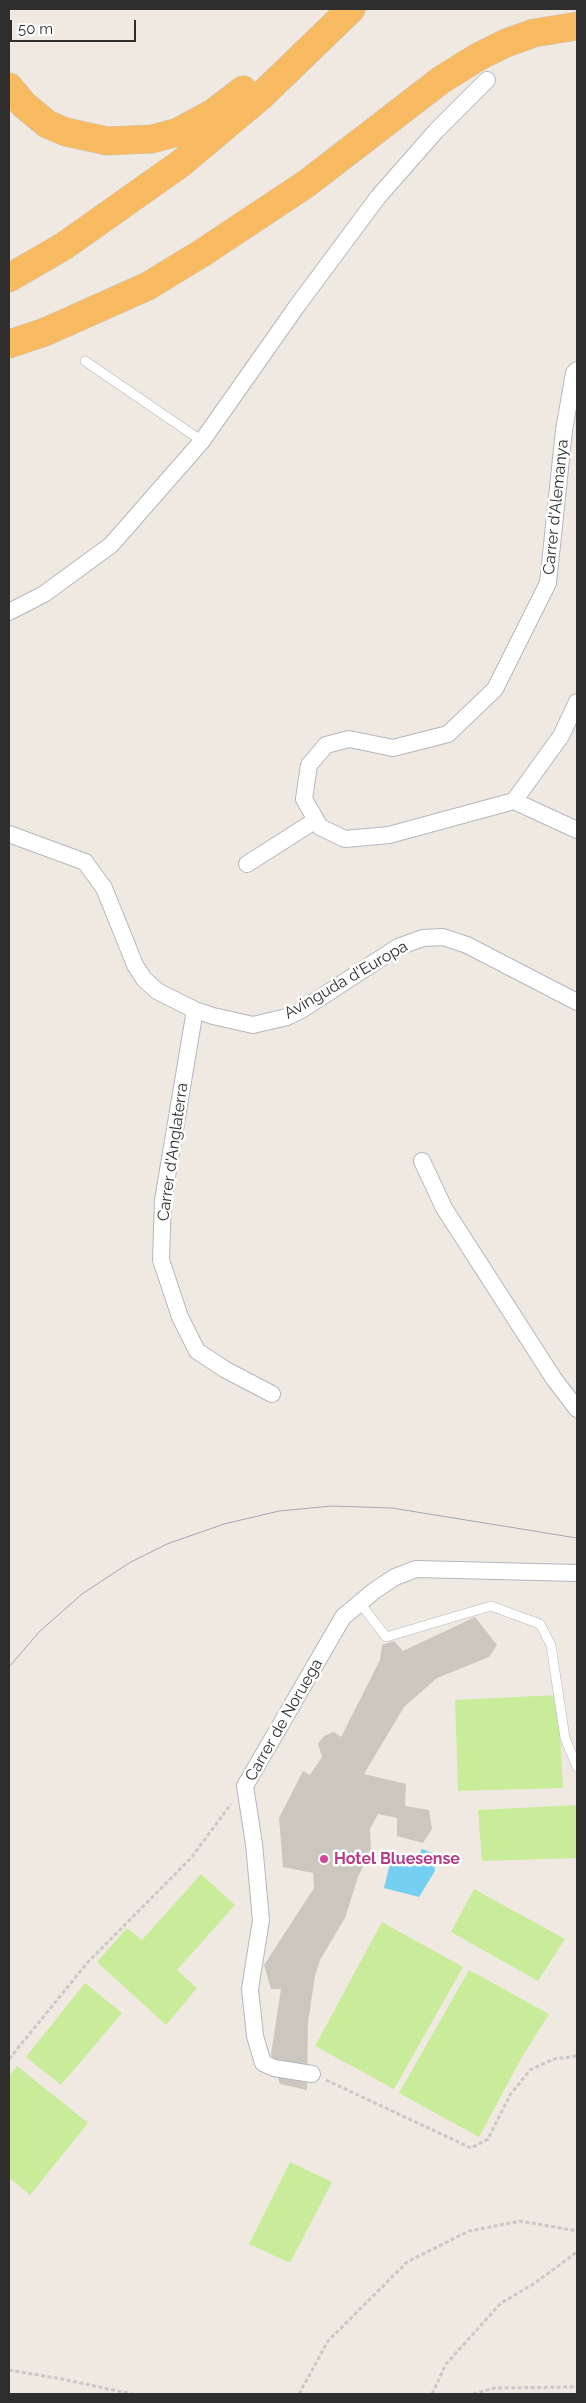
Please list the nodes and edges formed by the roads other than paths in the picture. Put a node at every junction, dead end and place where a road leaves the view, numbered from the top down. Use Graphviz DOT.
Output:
graph roads {
  1 [pos="350,9"];
  2 [pos="577,26"];
  3 [pos="487,80"];
  4 [pos="9,87"];
  5 [pos="9,278"];
  6 [pos="9,344"];
  7 [pos="85,361"];
  8 [pos="577,370"];
  9 [pos="202,441"];
  10 [pos="9,612"];
  11 [pos="577,702"];
  12 [pos="514,801"];
  13 [pos="316,820"];
  14 [pos="577,830"];
  15 [pos="9,834"];
  16 [pos="247,864"];
  17 [pos="577,1002"];
  18 [pos="195,1010"];
  19 [pos="422,1161"];
  20 [pos="272,1394"];
  21 [pos="577,1409"];
  22 [pos="577,1572"];
  23 [pos="360,1603"];
  24 [pos="577,1767"];
  25 [pos="312,2074"];
  1 -- 4 [label="highway"];
  1 -- 5 [label="highway"];
  2 -- 6 [label="highway"];
  3 -- 9 [label="street"];
  7 -- 9 [label="lane"];
  8 -- 13 [label="street, Carrer d'Alemanya"];
  9 -- 10 [label="street"];
  11 -- 12 [label="street"];
  12 -- 13 [label="street"];
  12 -- 14 [label="street"];
  13 -- 16 [label="street"];
  15 -- 18 [label="street, Avinguda d'Europa"];
  17 -- 18 [label="street, Avinguda d'Europa"];
  18 -- 20 [label="street, Carrer d'Anglaterra"];
  19 -- 21 [label="street"];
  22 -- 23 [label="street, Carrer de Noruega"];
  23 -- 24 [label="lane"];
  23 -- 25 [label="street, Carrer de Noruega"];
}
